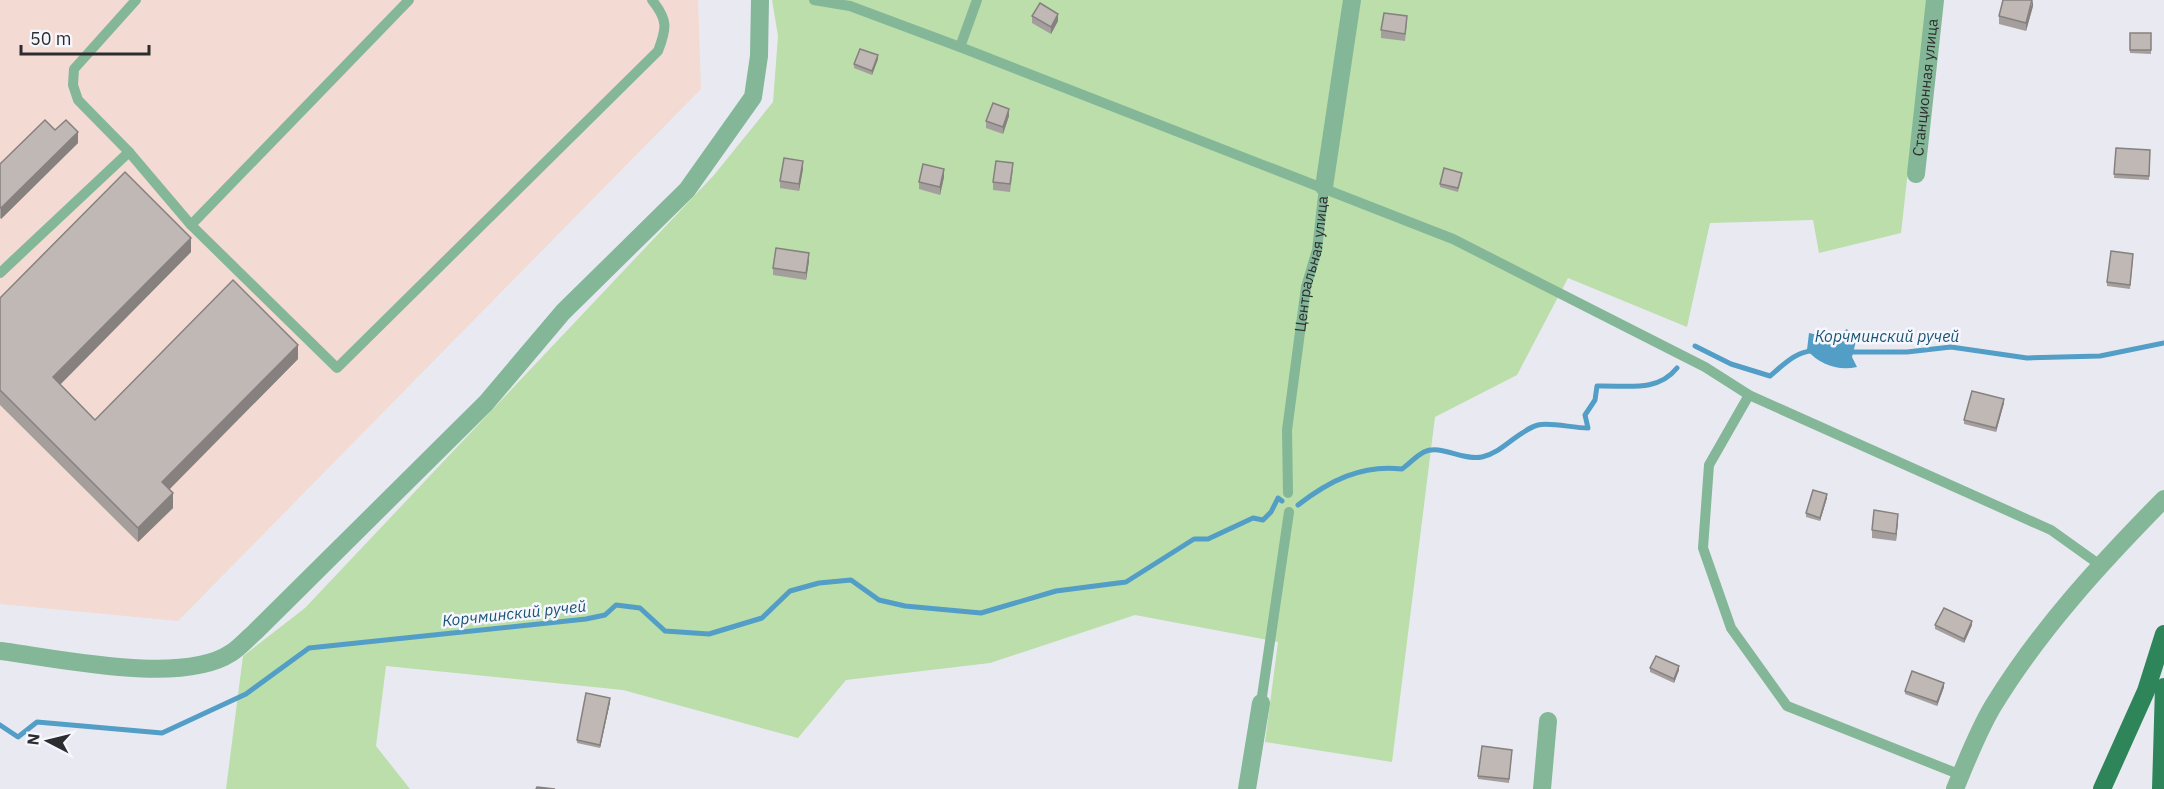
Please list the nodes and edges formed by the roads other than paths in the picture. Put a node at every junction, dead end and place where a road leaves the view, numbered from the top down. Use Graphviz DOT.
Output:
graph roads {
  1 [pos="136,0"];
  2 [pos="409,0"];
  3 [pos="651,0"];
  4 [pos="814,0"];
  5 [pos="977,0"];
  6 [pos="1352,0"];
  7 [pos="1935,0"];
  8 [pos="764,1"];
  9 [pos="960,47"];
  10 [pos="129,152"];
  11 [pos="1916,174"];
  12 [pos="1324,187"];
  13 [pos="191,225"];
  14 [pos="0,273"];
  15 [pos="1749,395"];
  16 [pos="1288,493"];
  17 [pos="2164,499"];
  18 [pos="1289,512"];
  19 [pos="2100,565"];
  20 [pos="2164,633"];
  21 [pos="0,651"];
  22 [pos="2164,687"];
  23 [pos="1261,703"];
  24 [pos="1548,721"];
  25 [pos="1958,782"];
  26 [pos="1248,789"];
  27 [pos="1542,789"];
  28 [pos="2102,789"];
  29 [pos="2162,789"];
  1 -- 10 [label="lane"];
  2 -- 13 [label="lane"];
  3 -- 13 [label="lane"];
  4 -- 9 [label="lane"];
  5 -- 9 [label="lane"];
  6 -- 12 [label="street, Центральная улица"];
  7 -- 11 [label="street, Станционная улица"];
  8 -- 21 [label="street"];
  9 -- 12 [label="lane"];
  10 -- 13 [label="lane"];
  10 -- 14 [label="lane"];
  12 -- 15 [label="lane"];
  12 -- 16 [label="lane, Центральная улица"];
  15 -- 19 [label="lane"];
  15 -- 25 [label="lane"];
  17 -- 19 [label="street"];
  18 -- 23 [label="lane"];
  19 -- 25 [label="street"];
  20 -- 28 [label="main road"];
  22 -- 29 [label="main road"];
  23 -- 26 [label="street"];
  24 -- 27 [label="street"];
}
